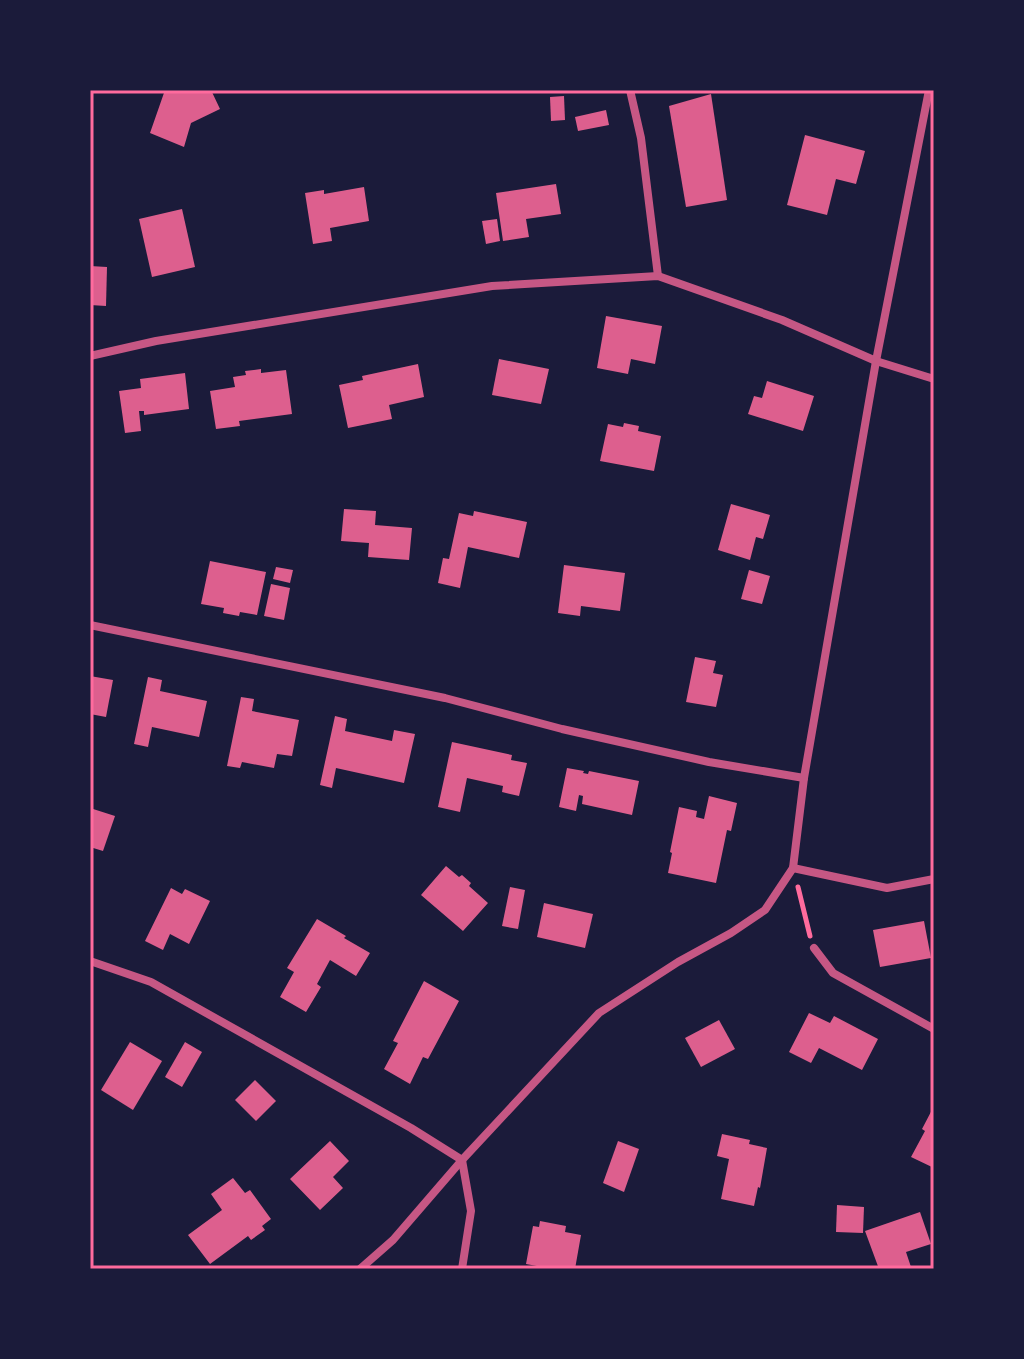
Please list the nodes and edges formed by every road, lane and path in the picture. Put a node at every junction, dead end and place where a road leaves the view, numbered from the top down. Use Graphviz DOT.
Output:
graph roads {
  1 [pos="630,90"];
  2 [pos="929,90"];
  3 [pos="658,276"];
  4 [pos="90,356"];
  5 [pos="876,361"];
  6 [pos="934,379"];
  7 [pos="90,625"];
  8 [pos="804,778"];
  9 [pos="793,868"];
  10 [pos="934,879"];
  11 [pos="814,948"];
  12 [pos="90,961"];
  13 [pos="934,1029"];
  14 [pos="462,1160"];
  15 [pos="360,1269"];
  16 [pos="462,1269"];
  1 -- 3 [label="street"];
  2 -- 5 [label="street"];
  3 -- 4 [label="street"];
  3 -- 5 [label="street"];
  5 -- 6 [label="street"];
  5 -- 8 [label="street"];
  7 -- 8 [label="street"];
  8 -- 9 [label="street"];
  9 -- 10 [label="street"];
  9 -- 11 [label="path"];
  9 -- 14 [label="street"];
  11 -- 13 [label="street"];
  12 -- 14 [label="street"];
  14 -- 15 [label="street"];
  14 -- 16 [label="street"];
}
